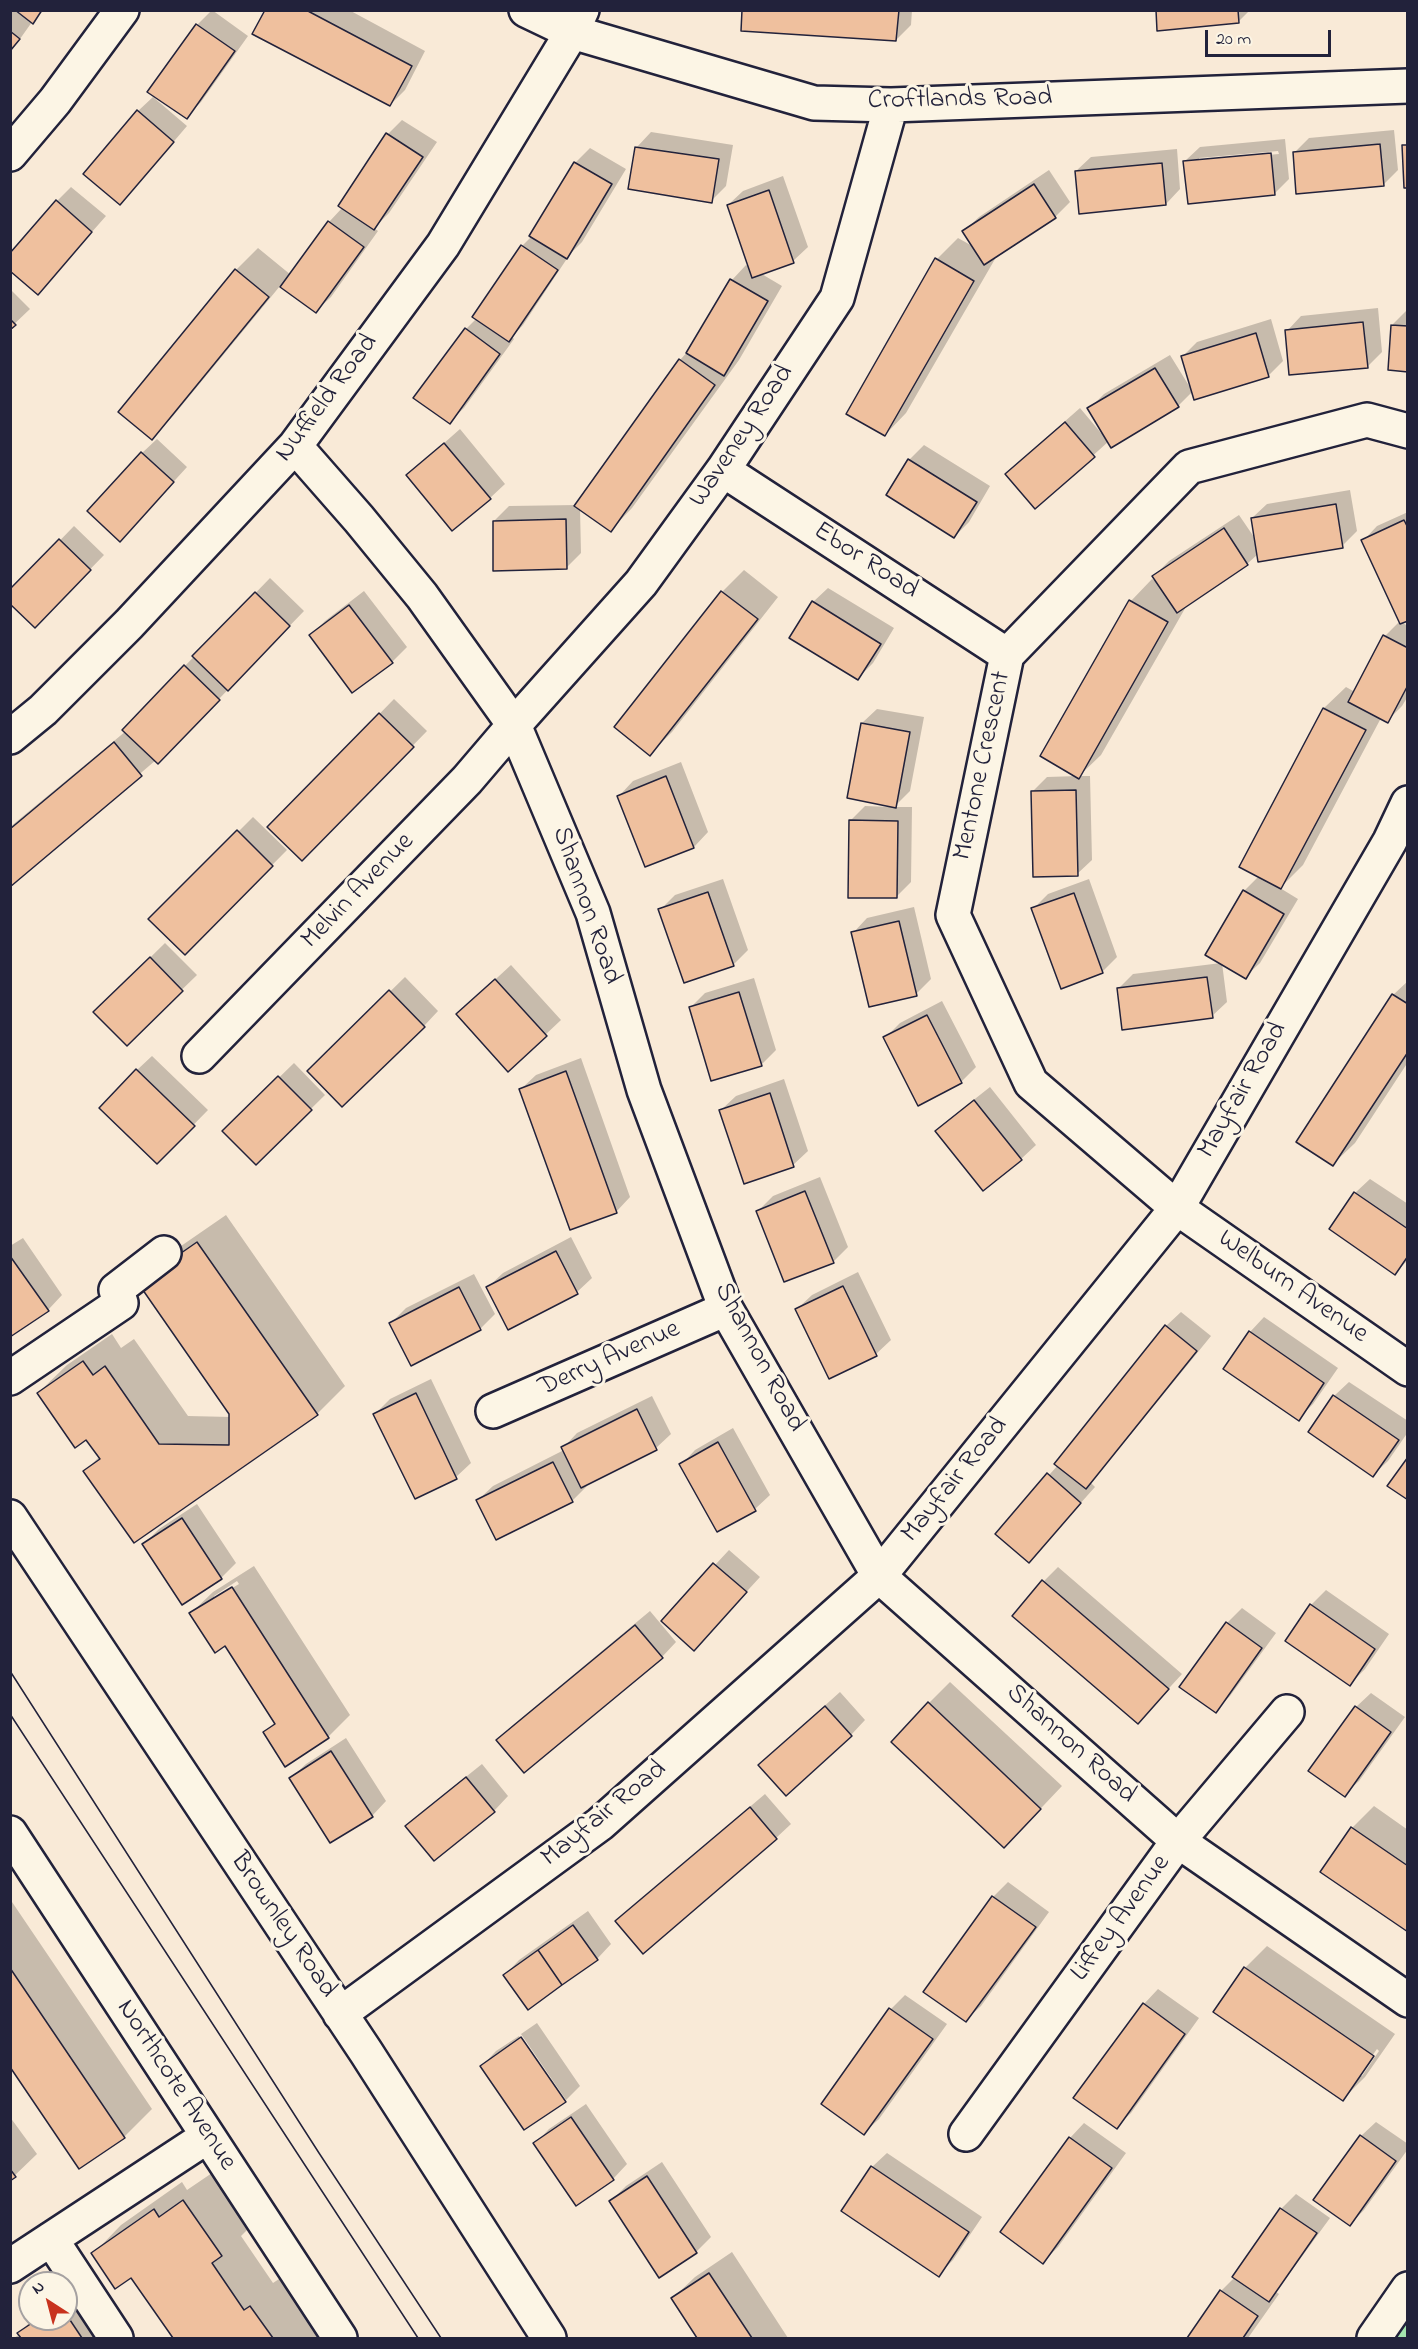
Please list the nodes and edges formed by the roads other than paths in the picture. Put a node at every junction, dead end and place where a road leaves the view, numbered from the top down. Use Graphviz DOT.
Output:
graph roads {
  1 [pos="122,10"];
  2 [pos="526,10"];
  3 [pos="577,21"];
  4 [pos="1407,86"];
  5 [pos="891,105"];
  6 [pos="10,154"];
  7 [pos="1407,431"];
  8 [pos="295,446"];
  9 [pos="723,470"];
  10 [pos="1007,655"];
  11 [pos="514,725"];
  12 [pos="10,737"];
  13 [pos="1407,803"];
  14 [pos="1399,846"];
  15 [pos="199,1056"];
  16 [pos="1177,1208"];
  17 [pos="164,1253"];
  18 [pos="726,1309"];
  19 [pos="1407,1368"];
  20 [pos="10,1378"];
  21 [pos="493,1411"];
  22 [pos="10,1517"];
  23 [pos="879,1576"];
  24 [pos="1287,1712"];
  25 [pos="10,1833"];
  26 [pos="1178,1841"];
  27 [pos="1407,2000"];
  28 [pos="340,2014"];
  29 [pos="966,2134"];
  30 [pos="208,2136"];
  31 [pos="51,2239"];
  32 [pos="10,2266"];
  33 [pos="1407,2289"];
  34 [pos="116,2338"];
  35 [pos="340,2338"];
  36 [pos="549,2338"];
  37 [pos="1374,2338"];
  1 -- 6 [label="street"];
  2 -- 3 [label="street, Croftlands Road"];
  3 -- 5 [label="street, Croftlands Road"];
  3 -- 8 [label="street, Nuffield Road"];
  4 -- 5 [label="street, Croftlands Road"];
  5 -- 9 [label="street, Waveney Road"];
  7 -- 10 [label="street, Mentone Crescent"];
  8 -- 11 [label="street, Shannon Road"];
  8 -- 12 [label="street, Nuffield Road"];
  9 -- 10 [label="street, Ebor Road"];
  9 -- 11 [label="street, Waveney Road"];
  10 -- 16 [label="street, Mentone Crescent"];
  11 -- 15 [label="street, Melvin Avenue"];
  11 -- 18 [label="street, Shannon Road"];
  13 -- 14 [label="street, Mayfair Road"];
  14 -- 16 [label="street, Mayfair Road"];
  16 -- 19 [label="street, Welburn Avenue"];
  16 -- 23 [label="street, Mayfair Road"];
  17 -- 20 [label="street"];
  18 -- 21 [label="street, Derry Avenue"];
  18 -- 23 [label="street, Shannon Road"];
  22 -- 28 [label="street, Brownley Road"];
  23 -- 26 [label="street, Shannon Road"];
  23 -- 28 [label="street, Mayfair Road"];
  24 -- 26 [label="street, Liffey Avenue"];
  25 -- 30 [label="street, Northcote Avenue"];
  26 -- 27 [label="street, Shannon Road"];
  26 -- 29 [label="street, Liffey Avenue"];
  28 -- 36 [label="street, Brownley Road"];
  30 -- 31 [label="street"];
  30 -- 35 [label="street, Northcote Avenue"];
  31 -- 32 [label="street"];
  31 -- 34 [label="street"];
  33 -- 37 [label="street"];
}
